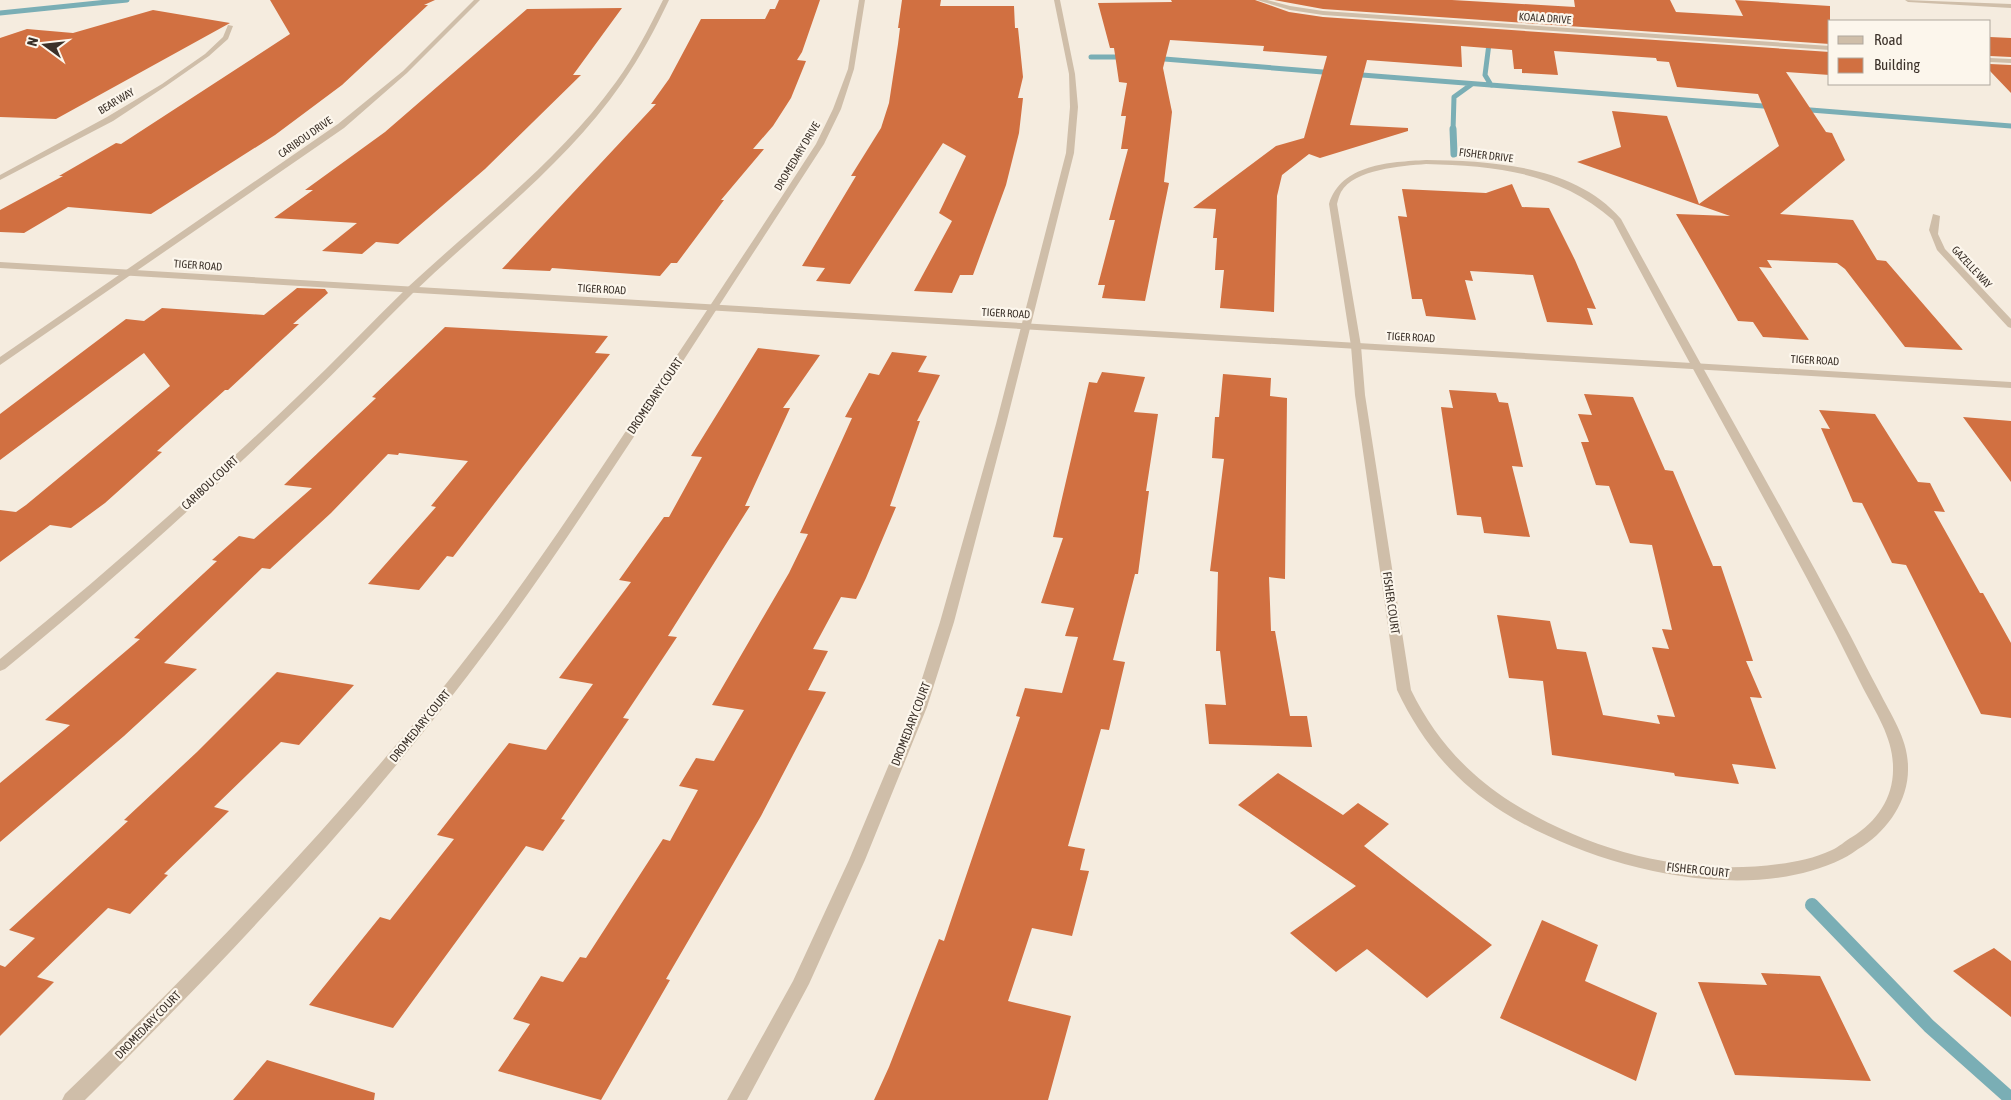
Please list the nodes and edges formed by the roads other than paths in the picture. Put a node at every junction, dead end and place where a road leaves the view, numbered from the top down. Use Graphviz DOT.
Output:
graph roads {
  1 [pos="477,0"];
  2 [pos="666,0"];
  3 [pos="862,0"];
  4 [pos="1057,0"];
  5 [pos="1260,0"];
  6 [pos="1908,0"];
  7 [pos="2011,6"];
  8 [pos="230,26"];
  9 [pos="1828,48"];
  10 [pos="1991,60"];
  11 [pos="2011,61"];
  12 [pos="0,178"];
  13 [pos="1936,216"];
  14 [pos="0,265"];
  15 [pos="129,273"];
  16 [pos="411,290"];
  17 [pos="714,308"];
  18 [pos="2011,325"];
  19 [pos="1025,326"];
  20 [pos="1356,346"];
  21 [pos="0,362"];
  22 [pos="1696,366"];
  23 [pos="2011,385"];
  24 [pos="0,666"];
  25 [pos="72,1100"];
  26 [pos="737,1100"];
  1 -- 15 [label="street, CARIBOU DRIVE"];
  2 -- 16 [label="street"];
  3 -- 17 [label="street, DROMEDARY DRIVE"];
  4 -- 19 [label="street"];
  5 -- 9 [label="street, KOALA DRIVE"];
  6 -- 7 [label="street"];
  8 -- 12 [label="street, BEAR WAY"];
  10 -- 11 [label="street"];
  13 -- 18 [label="street, GAZELLE WAY"];
  14 -- 15 [label="street, TIGER ROAD"];
  15 -- 16 [label="street, TIGER ROAD"];
  15 -- 21 [label="street"];
  16 -- 17 [label="street, TIGER ROAD"];
  16 -- 24 [label="street, CARIBOU COURT"];
  17 -- 19 [label="street, TIGER ROAD"];
  17 -- 25 [label="street, DROMEDARY COURT"];
  19 -- 20 [label="street, TIGER ROAD"];
  19 -- 26 [label="street, DROMEDARY COURT"];
  20 -- 22 [label="street, TIGER ROAD"];
  20 -- 22 [label="street, FISHER DRIVE"];
  20 -- 22 [label="street, FISHER COURT"];
  22 -- 23 [label="street, TIGER ROAD"];
}
